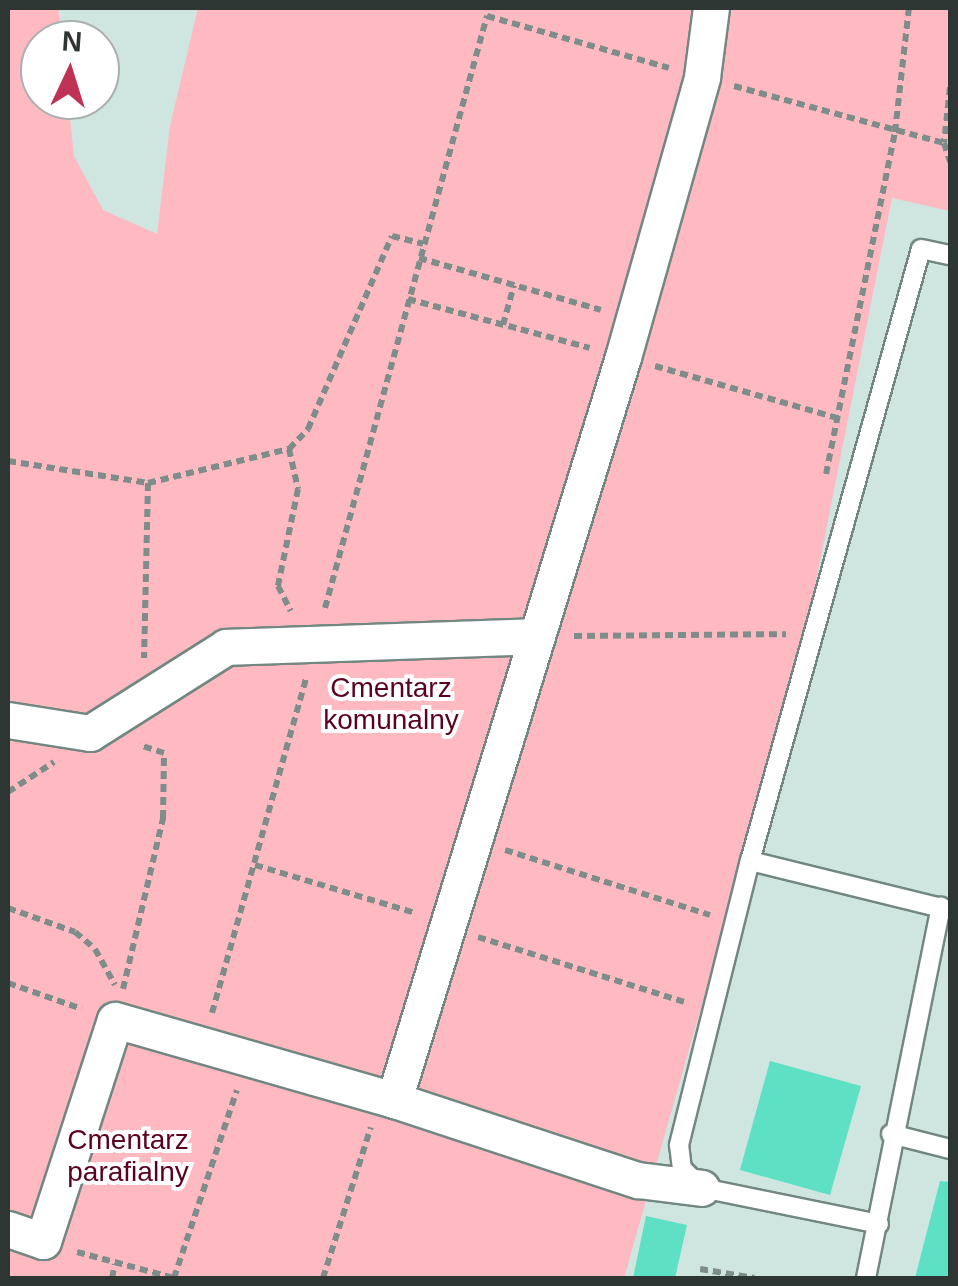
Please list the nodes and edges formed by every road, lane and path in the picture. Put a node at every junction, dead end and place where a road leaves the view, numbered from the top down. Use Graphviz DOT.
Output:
graph roads {
  1 [pos="711,8"];
  2 [pos="910,8"];
  3 [pos="488,12"];
  4 [pos="680,72"];
  5 [pos="950,88"];
  6 [pos="895,132"];
  7 [pos="944,143"];
  8 [pos="950,162"];
  9 [pos="423,244"];
  10 [pos="950,255"];
  11 [pos="420,258"];
  12 [pos="514,285"];
  13 [pos="606,309"];
  14 [pos="503,324"];
  15 [pos="623,357"];
  16 [pos="838,418"];
  17 [pos="289,449"];
  18 [pos="8,461"];
  19 [pos="148,483"];
  20 [pos="823,490"];
  21 [pos="293,613"];
  22 [pos="144,622"];
  23 [pos="537,636"];
  24 [pos="789,653"];
  25 [pos="8,720"];
  26 [pos="90,733"];
  27 [pos="475,841"];
  28 [pos="750,861"];
  29 [pos="255,865"];
  30 [pos="716,896"];
  31 [pos="8,908"];
  32 [pos="946,908"];
  33 [pos="710,915"];
  34 [pos="449,926"];
  35 [pos="705,932"];
  36 [pos="8,983"];
  37 [pos="690,985"];
  38 [pos="684,1002"];
  39 [pos="115,1020"];
  40 [pos="680,1020"];
  41 [pos="247,1061"];
  42 [pos="387,1098"];
  43 [pos="892,1134"];
  44 [pos="950,1149"];
  45 [pos="702,1188"];
  46 [pos="879,1224"];
  47 [pos="8,1229"];
  48 [pos="42,1241"];
  49 [pos="116,1264"];
  50 [pos="700,1269"];
  51 [pos="112,1278"];
  52 [pos="174,1278"];
  53 [pos="323,1278"];
  54 [pos="754,1278"];
  55 [pos="866,1278"];
  1 -- 4 [label="street"];
  2 -- 6 [label="path"];
  3 -- 4 [label="path"];
  3 -- 9 [label="path"];
  4 -- 6 [label="path"];
  4 -- 15 [label="street"];
  5 -- 7 [label="path"];
  6 -- 7 [label="path"];
  6 -- 16 [label="path"];
  7 -- 8 [label="path"];
  9 -- 11 [label="path"];
  9 -- 17 [label="path"];
  10 -- 28 [label="lane"];
  11 -- 12 [label="path"];
  11 -- 14 [label="path"];
  12 -- 13 [label="path"];
  12 -- 14 [label="path"];
  14 -- 15 [label="path"];
  15 -- 16 [label="path"];
  15 -- 23 [label="street"];
  16 -- 20 [label="path"];
  17 -- 19 [label="path"];
  17 -- 21 [label="path"];
  18 -- 19 [label="path"];
  19 -- 22 [label="path"];
  23 -- 24 [label="path"];
  23 -- 26 [label="street"];
  23 -- 27 [label="street"];
  25 -- 26 [label="street"];
  26 -- 31 [label="path"];
  27 -- 33 [label="path"];
  27 -- 34 [label="street"];
  28 -- 32 [label="lane"];
  28 -- 45 [label="lane"];
  29 -- 34 [label="path"];
  30 -- 33 [label="path"];
  32 -- 43 [label="lane"];
  33 -- 35 [label="path"];
  34 -- 38 [label="path"];
  34 -- 42 [label="street"];
  36 -- 39 [label="path"];
  37 -- 38 [label="path"];
  38 -- 40 [label="path"];
  39 -- 41 [label="street"];
  39 -- 48 [label="street"];
  41 -- 42 [label="street"];
  41 -- 52 [label="path"];
  42 -- 45 [label="street"];
  42 -- 53 [label="path"];
  43 -- 44 [label="lane"];
  43 -- 46 [label="lane"];
  45 -- 46 [label="lane"];
  46 -- 55 [label="lane"];
  47 -- 48 [label="street"];
  48 -- 49 [label="path"];
  49 -- 51 [label="path"];
  49 -- 52 [label="path"];
  50 -- 54 [label="path"];
}
